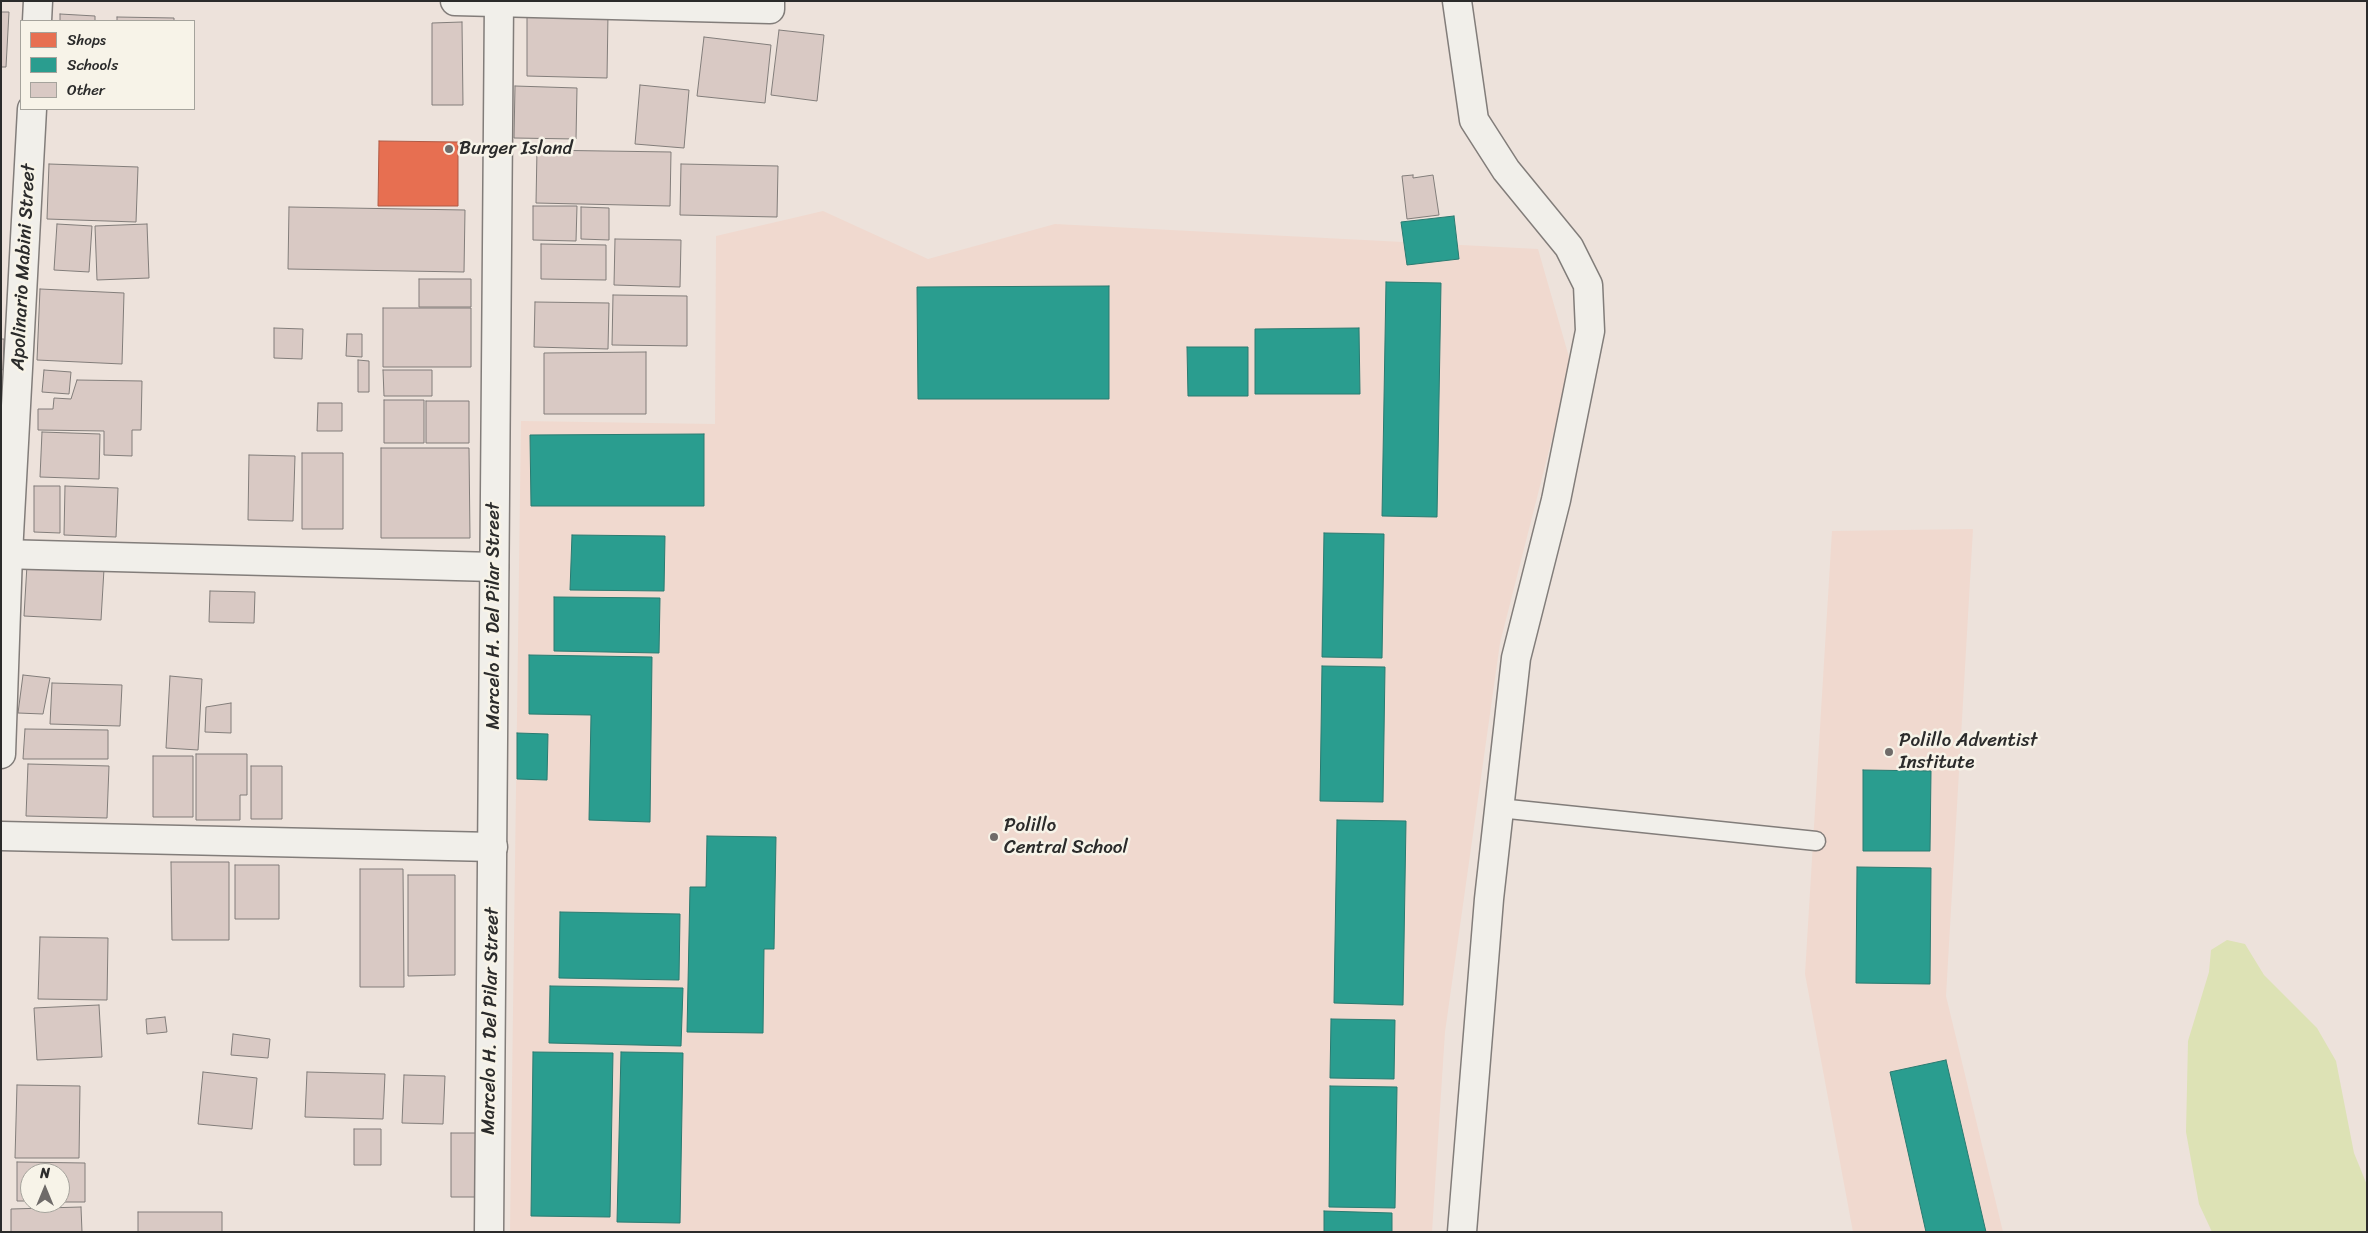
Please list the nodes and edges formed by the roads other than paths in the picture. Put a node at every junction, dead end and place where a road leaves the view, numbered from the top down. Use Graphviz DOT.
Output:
graph roads {
  1 [pos="38,1"];
  2 [pos="455,1"];
  3 [pos="770,1"];
  4 [pos="1457,1"];
  5 [pos="499,2"];
  6 [pos="37,20"];
  7 [pos="32,110"];
  8 [pos="5,554"];
  9 [pos="494,566"];
  10 [pos="1,754"];
  11 [pos="1499,808"];
  12 [pos="1,836"];
  13 [pos="1816,841"];
  14 [pos="493,847"];
  15 [pos="489,1232"];
  16 [pos="1462,1232"];
  1 -- 6 [label="street"];
  2 -- 5 [label="street"];
  3 -- 5 [label="street"];
  4 -- 11 [label="street"];
  5 -- 9 [label="street, Marcelo H. Del Pilar Street"];
  7 -- 8 [label="street, Apolinario Mabini Street"];
  8 -- 9 [label="street"];
  8 -- 10 [label="street, Apolinario Mabini Street"];
  9 -- 14 [label="street, Marcelo H. Del Pilar Street"];
  11 -- 13 [label="lane"];
  11 -- 16 [label="street"];
  12 -- 14 [label="street"];
  14 -- 15 [label="street, Marcelo H. Del Pilar Street"];
}
